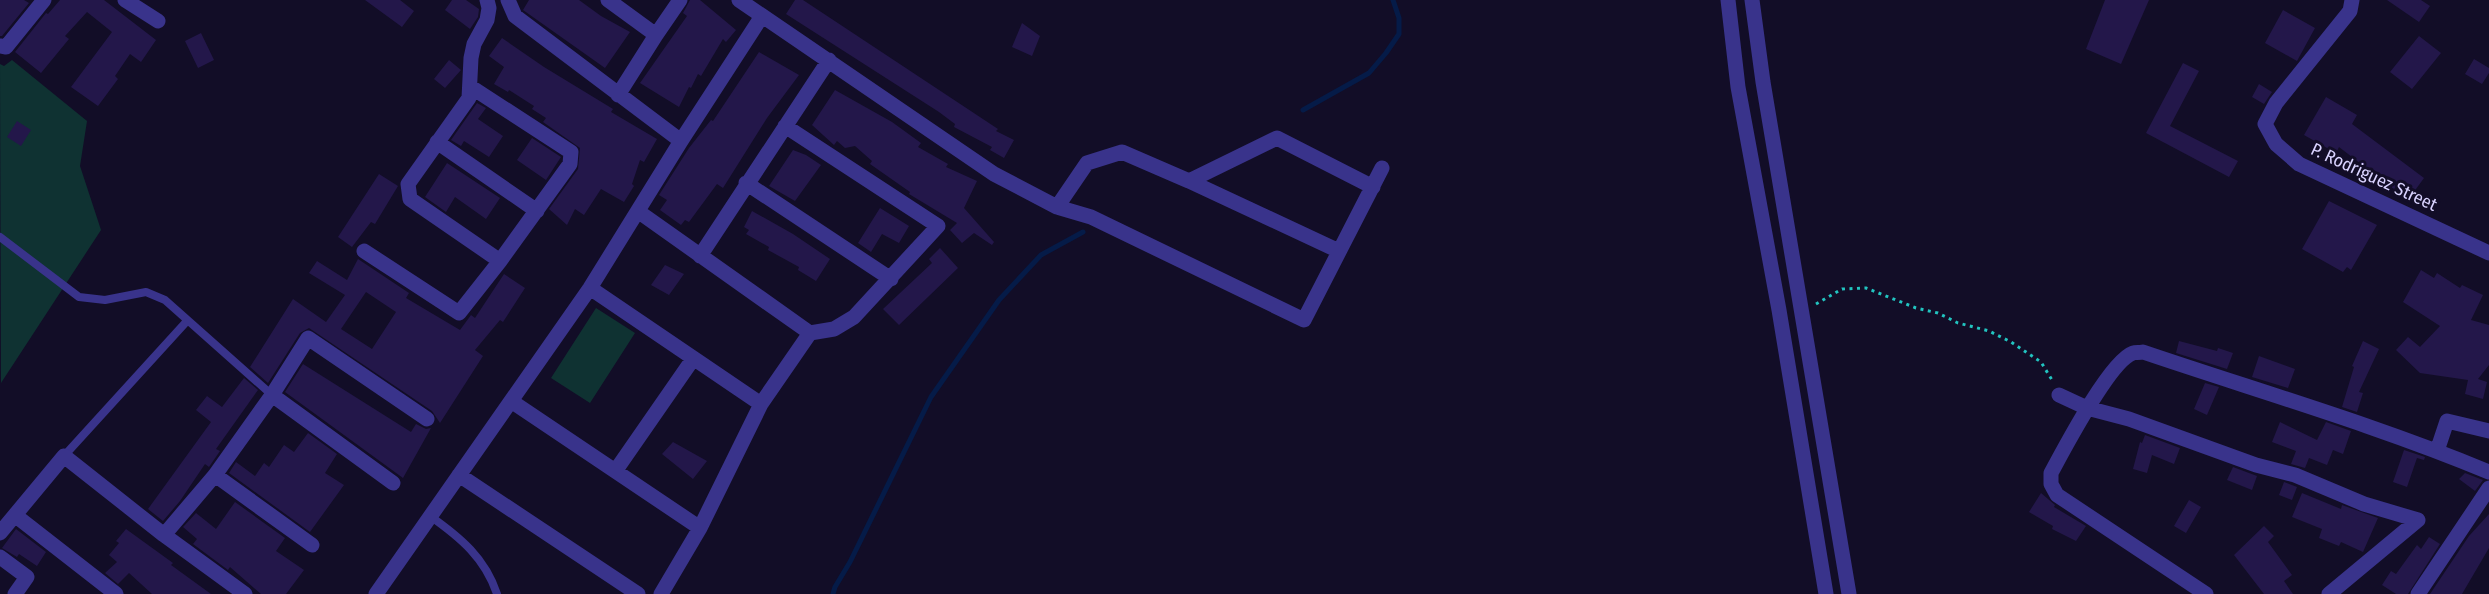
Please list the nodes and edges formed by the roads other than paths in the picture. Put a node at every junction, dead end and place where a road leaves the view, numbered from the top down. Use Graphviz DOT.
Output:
graph roads {
  1 [pos="44,0"];
  2 [pos="125,0"];
  3 [pos="487,0"];
  4 [pos="508,0"];
  5 [pos="608,0"];
  6 [pos="680,0"];
  7 [pos="739,0"];
  8 [pos="1728,0"];
  9 [pos="1752,0"];
  10 [pos="2352,0"];
  11 [pos="762,16"];
  12 [pos="158,21"];
  13 [pos="656,35"];
  14 [pos="0,46"];
  15 [pos="830,60"];
  16 [pos="471,87"];
  17 [pos="618,95"];
  18 [pos="785,126"];
  19 [pos="681,141"];
  20 [pos="437,142"];
  21 [pos="1383,168"];
  22 [pos="1189,181"];
  23 [pos="746,183"];
  24 [pos="1373,187"];
  25 [pos="1057,207"];
  26 [pos="537,211"];
  27 [pos="639,212"];
  28 [pos="0,237"];
  29 [pos="364,251"];
  30 [pos="1339,251"];
  31 [pos="2489,253"];
  32 [pos="700,256"];
  33 [pos="500,261"];
  34 [pos="891,279"];
  35 [pos="590,288"];
  36 [pos="187,321"];
  37 [pos="810,333"];
  38 [pos="693,359"];
  39 [pos="272,395"];
  40 [pos="2059,395"];
  41 [pos="511,401"];
  42 [pos="761,404"];
  43 [pos="2088,408"];
  44 [pos="427,419"];
  45 [pos="2489,431"];
  46 [pos="2437,451"];
  47 [pos="64,456"];
  48 [pos="616,470"];
  49 [pos="2489,472"];
  50 [pos="215,475"];
  51 [pos="459,475"];
  52 [pos="393,483"];
  53 [pos="2489,488"];
  54 [pos="16,516"];
  55 [pos="430,516"];
  56 [pos="700,528"];
  57 [pos="0,532"];
  58 [pos="164,535"];
  59 [pos="312,545"];
  60 [pos="0,557"];
  61 [pos="15,594"];
  62 [pos="116,594"];
  63 [pos="245,594"];
  64 [pos="376,594"];
  65 [pos="497,594"];
  66 [pos="638,594"];
  67 [pos="661,594"];
  68 [pos="1826,594"];
  69 [pos="1849,594"];
  70 [pos="2206,594"];
  71 [pos="2329,594"];
  72 [pos="2418,594"];
  1 -- 14 [label="street"];
  2 -- 12 [label="street"];
  3 -- 16 [label="street"];
  4 -- 17 [label="street"];
  5 -- 13 [label="street"];
  6 -- 13 [label="street"];
  7 -- 11 [label="street"];
  8 -- 68 [label="street"];
  9 -- 69 [label="street"];
  10 -- 31 [label="street, P. Rodriguez Street"];
  11 -- 15 [label="street"];
  11 -- 19 [label="street"];
  13 -- 17 [label="street"];
  15 -- 18 [label="street"];
  15 -- 25 [label="street"];
  16 -- 20 [label="street"];
  16 -- 26 [label="street"];
  17 -- 19 [label="street"];
  18 -- 23 [label="street"];
  18 -- 34 [label="street"];
  19 -- 27 [label="street"];
  20 -- 26 [label="street"];
  20 -- 33 [label="street"];
  21 -- 24 [label="street"];
  22 -- 24 [label="street"];
  22 -- 25 [label="street"];
  22 -- 30 [label="street"];
  23 -- 32 [label="street"];
  23 -- 34 [label="street"];
  24 -- 30 [label="street"];
  25 -- 30 [label="street"];
  26 -- 33 [label="street"];
  27 -- 32 [label="street"];
  27 -- 35 [label="street"];
  28 -- 36 [label="lane"];
  29 -- 33 [label="street"];
  32 -- 37 [label="street"];
  34 -- 37 [label="street"];
  35 -- 38 [label="street"];
  35 -- 41 [label="street"];
  36 -- 39 [label="lane"];
  36 -- 47 [label="lane"];
  37 -- 42 [label="street"];
  38 -- 42 [label="street"];
  38 -- 48 [label="street"];
  39 -- 44 [label="street"];
  39 -- 50 [label="street"];
  39 -- 52 [label="street"];
  40 -- 43 [label="street"];
  41 -- 48 [label="street"];
  41 -- 51 [label="street"];
  42 -- 56 [label="street"];
  43 -- 46 [label="street"];
  43 -- 70 [label="street"];
  43 -- 71 [label="street"];
  45 -- 46 [label="street"];
  46 -- 49 [label="street"];
  47 -- 54 [label="street"];
  47 -- 58 [label="street"];
  48 -- 56 [label="street"];
  50 -- 58 [label="street"];
  50 -- 59 [label="street"];
  51 -- 55 [label="street"];
  51 -- 66 [label="street"];
  53 -- 72 [label="street"];
  54 -- 57 [label="street"];
  54 -- 62 [label="street"];
  55 -- 64 [label="street"];
  55 -- 65 [label="lane"];
  56 -- 67 [label="street"];
  58 -- 63 [label="street"];
  60 -- 61 [label="street"];
}
